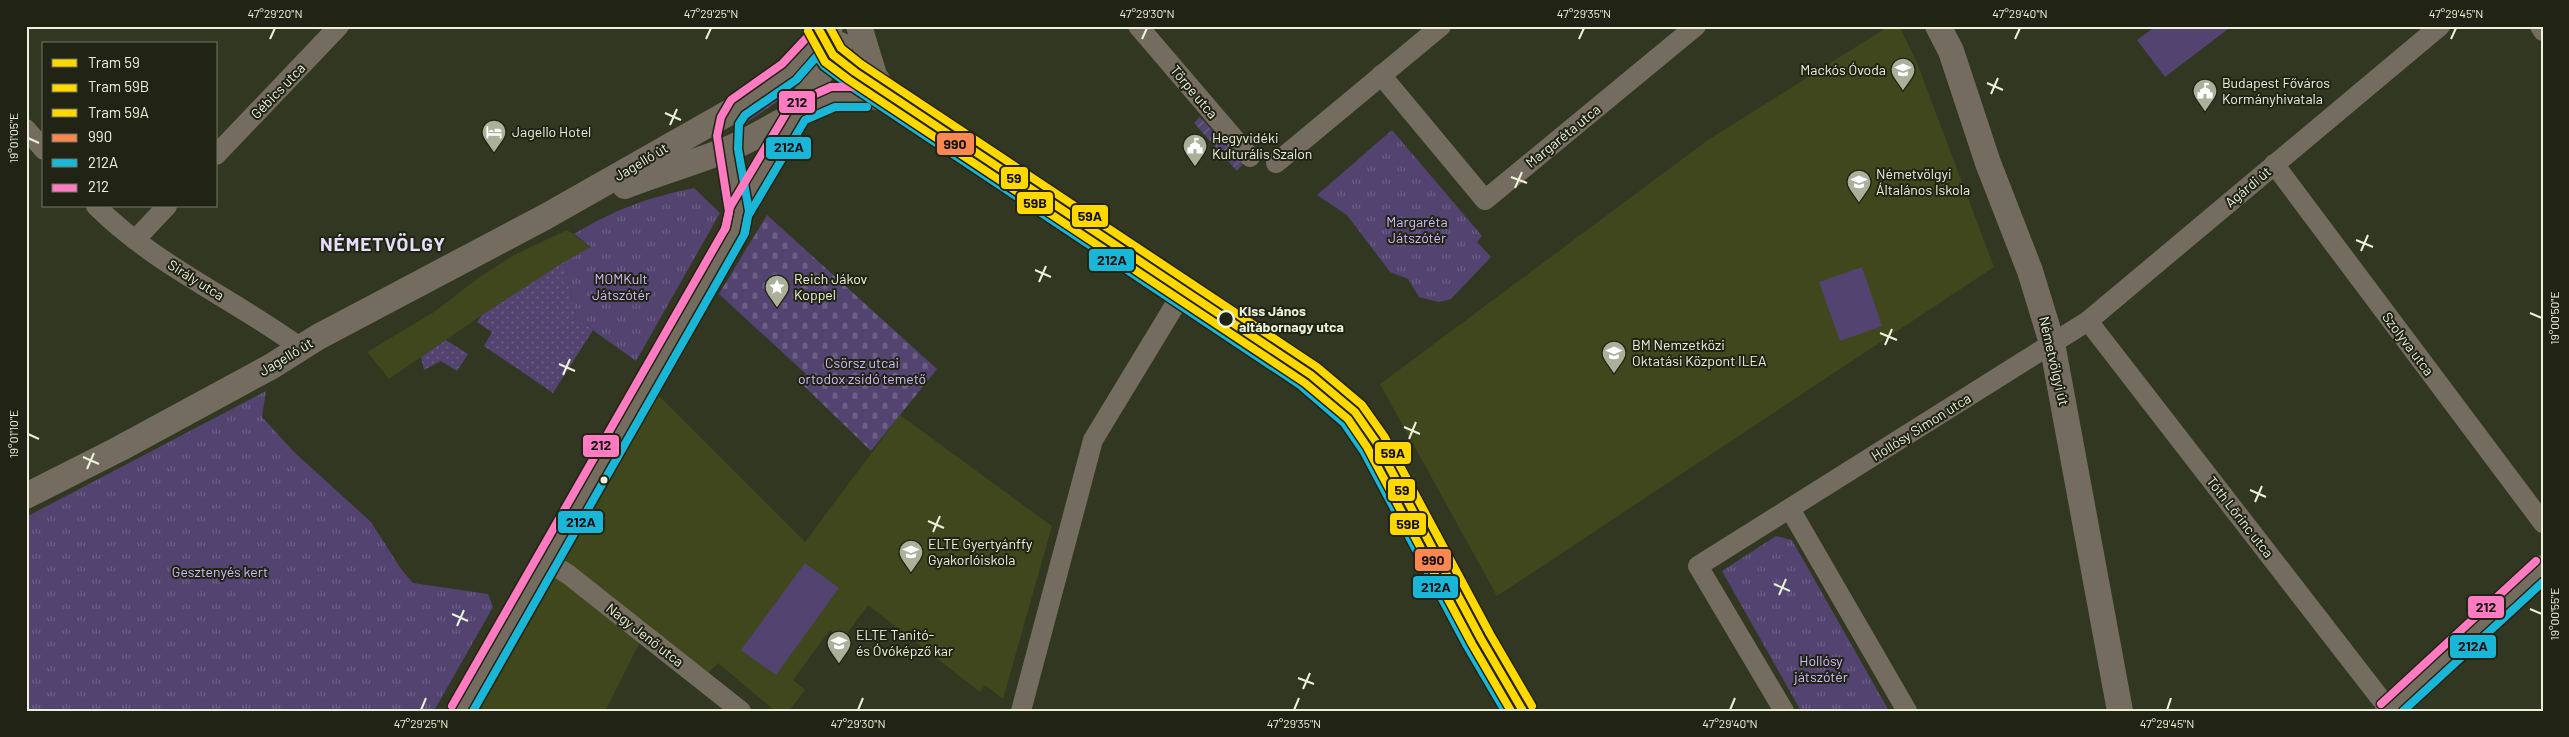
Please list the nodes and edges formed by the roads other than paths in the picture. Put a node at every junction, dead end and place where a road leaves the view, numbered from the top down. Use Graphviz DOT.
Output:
graph roads {
  1 [pos="339,26"];
  2 [pos="848,26"];
  3 [pos="859,26"];
  4 [pos="1138,26"];
  5 [pos="1440,26"];
  6 [pos="1696,26"];
  7 [pos="1938,26"];
  8 [pos="2440,26"];
  9 [pos="2540,26"];
  10 [pos="2543,31"];
  11 [pos="827,42"];
  12 [pos="1381,75"];
  13 [pos="890,100"];
  14 [pos="736,108"];
  15 [pos="798,112"];
  16 [pos="26,129"];
  17 [pos="42,148"];
  18 [pos="728,150"];
  19 [pos="218,153"];
  20 [pos="1250,157"];
  21 [pos="1276,163"];
  22 [pos="2274,164"];
  23 [pos="98,208"];
  24 [pos="165,208"];
  25 [pos="739,212"];
  26 [pos="545,217"];
  27 [pos="135,240"];
  28 [pos="1181,295"];
  29 [pos="2088,321"];
  30 [pos="2052,344"];
  31 [pos="301,348"];
  32 [pos="26,496"];
  33 [pos="1790,509"];
  34 [pos="2543,523"];
  35 [pos="547,561"];
  36 [pos="2543,568"];
  37 [pos="2392,710"];
  38 [pos="461,711"];
  39 [pos="740,711"];
  40 [pos="1021,711"];
  41 [pos="1517,711"];
  42 [pos="1784,711"];
  43 [pos="1907,711"];
  44 [pos="2120,711"];
  1 -- 19 [label="street, Gébics utca"];
  2 -- 11 [label="street, Jagelló út"];
  3 -- 13 [label="street"];
  4 -- 20 [label="street, Törpe utca"];
  5 -- 12 [label="street"];
  6 -- 12 [label="street, Margaréta utca"];
  7 -- 30 [label="street, Németvölgyi út"];
  8 -- 22 [label="street, Agárdi út"];
  9 -- 10 [label="street"];
  11 -- 13 [label="street"];
  11 -- 14 [label="street, Jagelló út"];
  11 -- 15 [label="street, Jagelló út"];
  12 -- 21 [label="street"];
  13 -- 15 [label="street"];
  13 -- 28 [label="street"];
  14 -- 18 [label="street"];
  14 -- 26 [label="street, Jagelló út"];
  15 -- 18 [label="street, Jagelló út"];
  15 -- 25 [label="street"];
  16 -- 17 [label="street"];
  18 -- 25 [label="street"];
  18 -- 26 [label="street, Jagelló út"];
  22 -- 29 [label="street, Agárdi út"];
  22 -- 34 [label="street, Szolyva utca"];
  23 -- 27 [label="street, Sirály utca"];
  24 -- 27 [label="street"];
  25 -- 35 [label="street"];
  26 -- 31 [label="street, Jagelló út"];
  27 -- 31 [label="street, Sirály utca"];
  28 -- 40 [label="street"];
  28 -- 41 [label="street"];
  29 -- 30 [label="street, Agárdi út"];
  29 -- 37 [label="street, Tóth Lőrinc utca"];
  30 -- 33 [label="street, Hollósy Simon utca"];
  30 -- 44 [label="street, Németvölgyi út"];
  31 -- 32 [label="street, Jagelló út"];
  33 -- 42 [label="street, Hollósy Simon utca"];
  33 -- 43 [label="street"];
  35 -- 38 [label="street"];
  35 -- 39 [label="street, Nagy Jenő utca"];
  36 -- 37 [label="street"];
}
